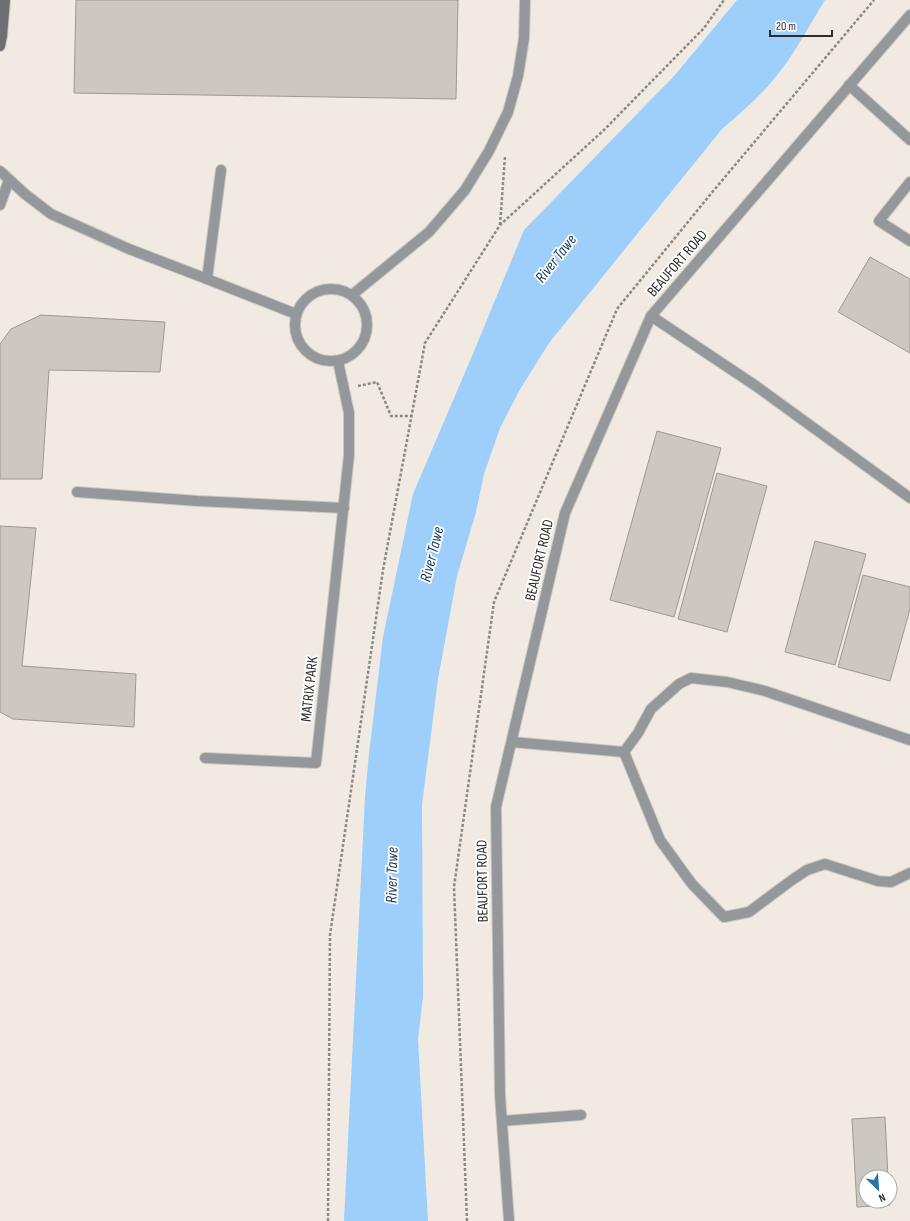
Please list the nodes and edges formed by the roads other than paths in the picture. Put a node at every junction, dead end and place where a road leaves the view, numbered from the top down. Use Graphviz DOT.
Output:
graph roads {
  1 [pos="5,0"];
  2 [pos="525,0"];
  3 [pos="910,14"];
  4 [pos="0,46"];
  5 [pos="849,85"];
  6 [pos="910,140"];
  7 [pos="221,170"];
  8 [pos="0,171"];
  9 [pos="9,180"];
  10 [pos="910,182"];
  11 [pos="0,204"];
  12 [pos="910,241"];
  13 [pos="207,278"];
  14 [pos="352,295"];
  15 [pos="296,314"];
  16 [pos="651,316"];
  17 [pos="338,361"];
  18 [pos="77,492"];
  19 [pos="910,498"];
  20 [pos="344,508"];
  21 [pos="910,740"];
  22 [pos="512,742"];
  23 [pos="624,752"];
  24 [pos="205,758"];
  25 [pos="910,873"];
  26 [pos="581,1115"];
  27 [pos="502,1121"];
  28 [pos="509,1221"];
  1 -- 4 [label="street"];
  2 -- 14 [label="street"];
  3 -- 5 [label="street, BEAUFORT ROAD"];
  5 -- 6 [label="street"];
  5 -- 16 [label="street, BEAUFORT ROAD"];
  7 -- 13 [label="street"];
  8 -- 9 [label="street"];
  9 -- 11 [label="street"];
  9 -- 13 [label="street"];
  10 -- 12 [label="street"];
  13 -- 15 [label="street"];
  14 -- 15 [label="street"];
  14 -- 17 [label="street"];
  15 -- 17 [label="street"];
  16 -- 19 [label="street"];
  16 -- 22 [label="street, BEAUFORT ROAD"];
  17 -- 20 [label="street, MATRIX PARK"];
  18 -- 20 [label="street"];
  20 -- 24 [label="street, MATRIX PARK"];
  21 -- 23 [label="street"];
  22 -- 23 [label="street"];
  22 -- 27 [label="street, BEAUFORT ROAD"];
  23 -- 25 [label="street"];
  26 -- 27 [label="street"];
  27 -- 28 [label="street, BEAUFORT ROAD"];
}
